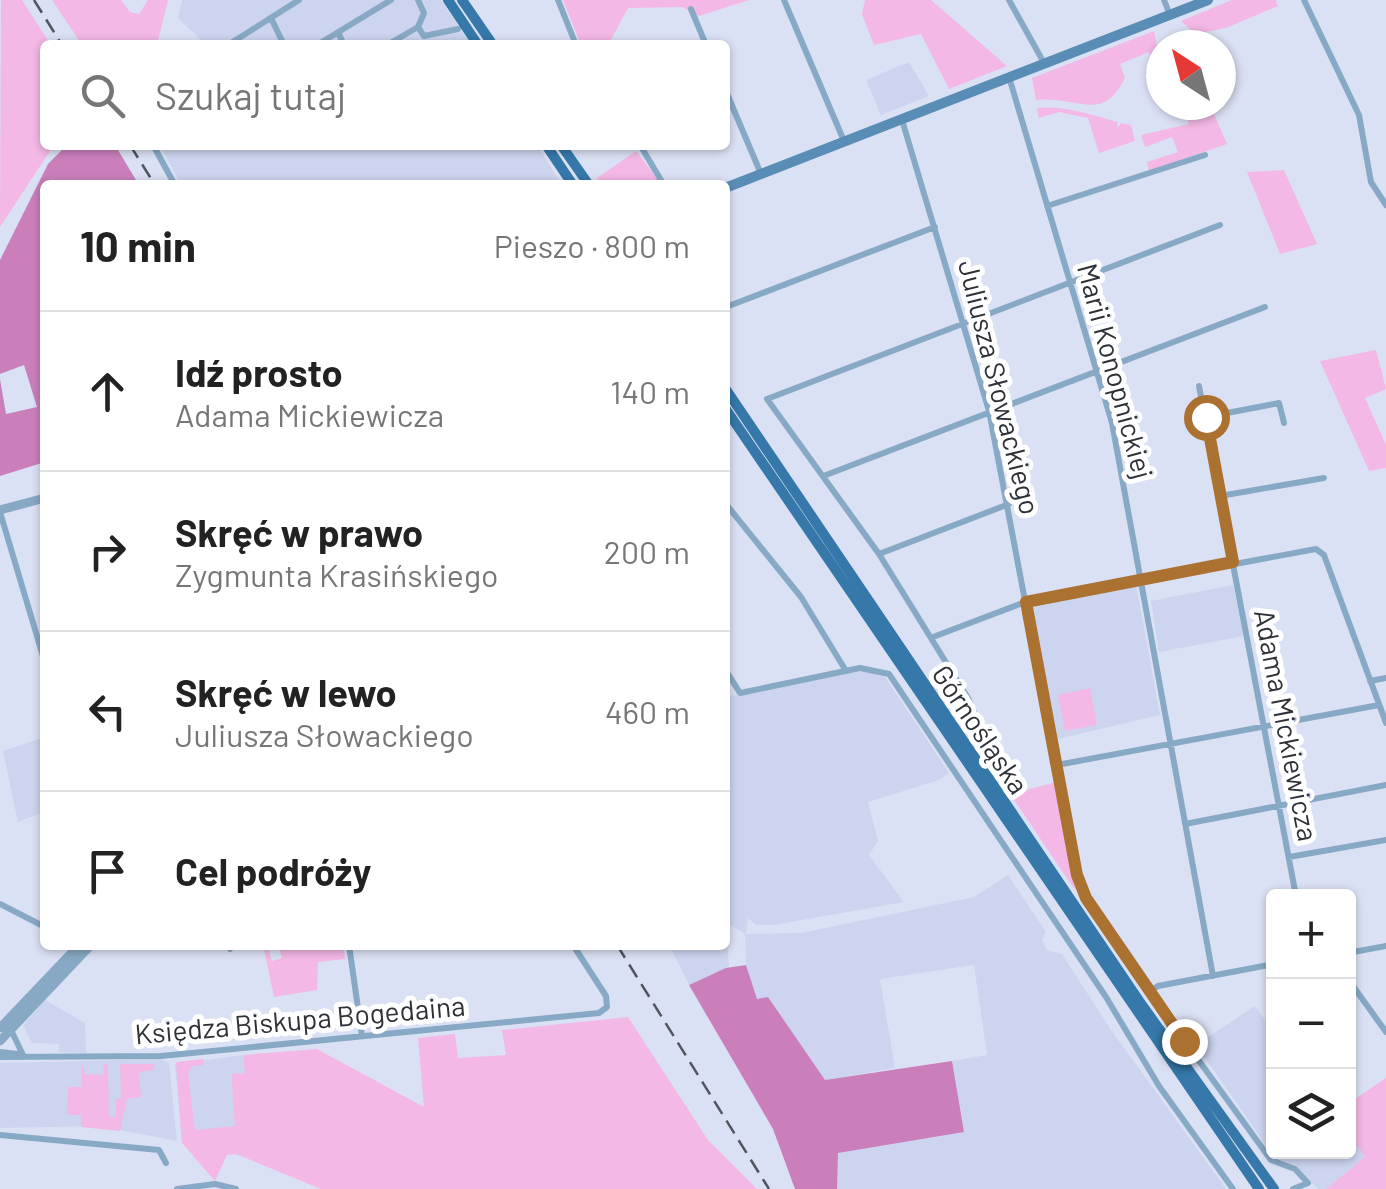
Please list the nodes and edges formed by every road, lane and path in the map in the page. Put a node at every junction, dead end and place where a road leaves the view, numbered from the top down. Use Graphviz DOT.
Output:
graph roads {
  1 [pos="300,0"];
  2 [pos="391,0"];
  3 [pos="418,0"];
  4 [pos="448,0"];
  5 [pos="462,0"];
  6 [pos="558,0"];
  7 [pos="784,0"];
  8 [pos="1008,0"];
  9 [pos="1164,0"];
  10 [pos="1208,0"];
  11 [pos="1304,0"];
  12 [pos="691,9"];
  13 [pos="1170,15"];
  14 [pos="270,18"];
  15 [pos="418,27"];
  16 [pos="458,29"];
  17 [pos="338,32"];
  18 [pos="236,40"];
  19 [pos="281,40"];
  20 [pos="325,40"];
  21 [pos="342,40"];
  22 [pos="396,40"];
  23 [pos="475,40"];
  24 [pos="490,40"];
  25 [pos="574,40"];
  26 [pos="704,40"];
  27 [pos="1045,64"];
  28 [pos="1009,77"];
  29 [pos="730,101"];
  30 [pos="902,119"];
  31 [pos="844,141"];
  32 [pos="155,150"];
  33 [pos="550,150"];
  34 [pos="564,150"];
  35 [pos="643,150"];
  36 [pos="1205,155"];
  37 [pos="761,174"];
  38 [pos="172,180"];
  39 [pos="570,180"];
  40 [pos="586,180"];
  41 [pos="661,180"];
  42 [pos="730,186"];
  43 [pos="1386,205"];
  44 [pos="1047,206"];
  45 [pos="935,226"];
  46 [pos="1220,226"];
  47 [pos="1070,282"];
  48 [pos="730,305"];
  49 [pos="1265,307"];
  50 [pos="964,322"];
  51 [pos="1096,370"];
  52 [pos="1199,386"];
  53 [pos="730,395"];
  54 [pos="990,412"];
  55 [pos="730,415"];
  56 [pos="1206,417"];
  57 [pos="1284,423"];
  58 [pos="826,475"];
  59 [pos="1324,478"];
  60 [pos="1220,496"];
  61 [pos="40,499"];
  62 [pos="1009,504"];
  63 [pos="730,509"];
  64 [pos="0,511"];
  65 [pos="879,554"];
  66 [pos="1233,562"];
  67 [pos="1140,580"];
  68 [pos="1026,602"];
  69 [pos="932,637"];
  70 [pos="40,645"];
  71 [pos="846,670"];
  72 [pos="730,677"];
  73 [pos="1386,678"];
  74 [pos="1370,681"];
  75 [pos="1380,705"];
  76 [pos="978,722"];
  77 [pos="1386,722"];
  78 [pos="1266,727"];
  79 [pos="1172,745"];
  80 [pos="1057,764"];
  81 [pos="1386,784"];
  82 [pos="1280,806"];
  83 [pos="1186,824"];
  84 [pos="1386,840"];
  85 [pos="1289,858"];
  86 [pos="1295,889"];
  87 [pos="0,904"];
  88 [pos="40,924"];
  89 [pos="1084,935"];
  90 [pos="1070,944"];
  91 [pos="1386,946"];
  92 [pos="74,950"];
  93 [pos="86,950"];
  94 [pos="350,950"];
  95 [pos="576,950"];
  96 [pos="1356,952"];
  97 [pos="1266,966"];
  98 [pos="1213,976"];
  99 [pos="1349,979"];
  100 [pos="1149,992"];
  101 [pos="5,1029"];
  102 [pos="1386,1032"];
  103 [pos="362,1036"];
  104 [pos="0,1041"];
  105 [pos="0,1054"];
  106 [pos="24,1056"];
  107 [pos="0,1135"];
  108 [pos="166,1162"];
  109 [pos="1306,1186"];
  110 [pos="177,1189"];
  111 [pos="236,1189"];
  112 [pos="1233,1189"];
  113 [pos="1256,1189"];
  114 [pos="1274,1189"];
  115 [pos="1293,1189"];
  1 -- 14 [label="street"];
  2 -- 17 [label="street"];
  3 -- 15 [label="street"];
  4 -- 23 [label="main road"];
  5 -- 24 [label="main road"];
  6 -- 25 [label="street"];
  7 -- 31 [label="street"];
  8 -- 27 [label="street"];
  9 -- 13 [label="street"];
  10 -- 13 [label="main road"];
  11 -- 43 [label="street"];
  12 -- 26 [label="street"];
  13 -- 27 [label="main road"];
  14 -- 18 [label="street"];
  14 -- 19 [label="street"];
  15 -- 16 [label="street"];
  15 -- 22 [label="street"];
  17 -- 20 [label="street"];
  17 -- 21 [label="street"];
  27 -- 28 [label="main road"];
  28 -- 30 [label="main road"];
  28 -- 44 [label="street, Marii Konopnickiej"];
  29 -- 37 [label="street"];
  30 -- 31 [label="main road"];
  30 -- 45 [label="street, Juliusza Słowackiego"];
  31 -- 37 [label="main road"];
  32 -- 38 [label="street"];
  33 -- 39 [label="main road"];
  34 -- 40 [label="main road"];
  35 -- 41 [label="street"];
  36 -- 44 [label="street"];
  37 -- 42 [label="main road"];
  44 -- 47 [label="street, Marii Konopnickiej"];
  45 -- 48 [label="street"];
  45 -- 50 [label="street, Juliusza Słowackiego"];
  46 -- 47 [label="street"];
  47 -- 50 [label="street"];
  47 -- 51 [label="street, Marii Konopnickiej"];
  49 -- 51 [label="street"];
  50 -- 54 [label="street, Juliusza Słowackiego"];
  50 -- 58 [label="street"];
  51 -- 54 [label="street"];
  51 -- 67 [label="street, Marii Konopnickiej"];
  52 -- 56 [label="street, Adama Mickiewicza"];
  53 -- 114 [label="main road, Górnośląska"];
  54 -- 58 [label="street"];
  54 -- 62 [label="street, Juliusza Słowackiego"];
  55 -- 89 [label="main road, Górnośląska"];
  56 -- 57 [label="street"];
  56 -- 60 [label="street, Adama Mickiewicza"];
  58 -- 65 [label="street"];
  59 -- 60 [label="street"];
  60 -- 66 [label="street, Adama Mickiewicza"];
  61 -- 64 [label="street"];
  62 -- 65 [label="street"];
  62 -- 68 [label="street, Juliusza Słowackiego"];
  63 -- 71 [label="street"];
  64 -- 70 [label="street"];
  65 -- 69 [label="street"];
  66 -- 67 [label="street"];
  66 -- 74 [label="street"];
  66 -- 78 [label="street, Adama Mickiewicza"];
  67 -- 68 [label="street"];
  67 -- 79 [label="street, Marii Konopnickiej"];
  68 -- 69 [label="street"];
  68 -- 80 [label="street, Juliusza Słowackiego"];
  69 -- 76 [label="street"];
  71 -- 72 [label="street"];
  71 -- 90 [label="street"];
  73 -- 74 [label="street"];
  74 -- 75 [label="street"];
  75 -- 77 [label="street"];
  75 -- 78 [label="street"];
  78 -- 79 [label="street"];
  78 -- 82 [label="street, Adama Mickiewicza"];
  79 -- 80 [label="street"];
  79 -- 83 [label="street, Marii Konopnickiej"];
  80 -- 100 [label="street, Juliusza Słowackiego"];
  81 -- 82 [label="street"];
  82 -- 83 [label="street"];
  82 -- 85 [label="street, Adama Mickiewicza"];
  83 -- 98 [label="street, Marii Konopnickiej"];
  84 -- 85 [label="street"];
  85 -- 86 [label="street, Adama Mickiewicza"];
  87 -- 88 [label="street"];
  89 -- 90 [label="street"];
  89 -- 113 [label="main road, Górnośląska"];
  90 -- 112 [label="street"];
  91 -- 96 [label="street"];
  92 -- 101 [label="street"];
  93 -- 101 [label="street"];
  94 -- 103 [label="street"];
  95 -- 103 [label="street, Księdza Biskupa Bogedaina"];
  97 -- 98 [label="street"];
  98 -- 100 [label="street"];
  99 -- 102 [label="street"];
  100 -- 109 [label="street, Juliusza Słowackiego"];
  101 -- 104 [label="street"];
  101 -- 106 [label="street"];
  103 -- 106 [label="street, Księdza Biskupa Bogedaina"];
  105 -- 106 [label="street, Księdza Biskupa Bogedaina"];
  107 -- 108 [label="street"];
  109 -- 115 [label="street, Juliusza Słowackiego"];
  110 -- 111 [label="street"];
}
